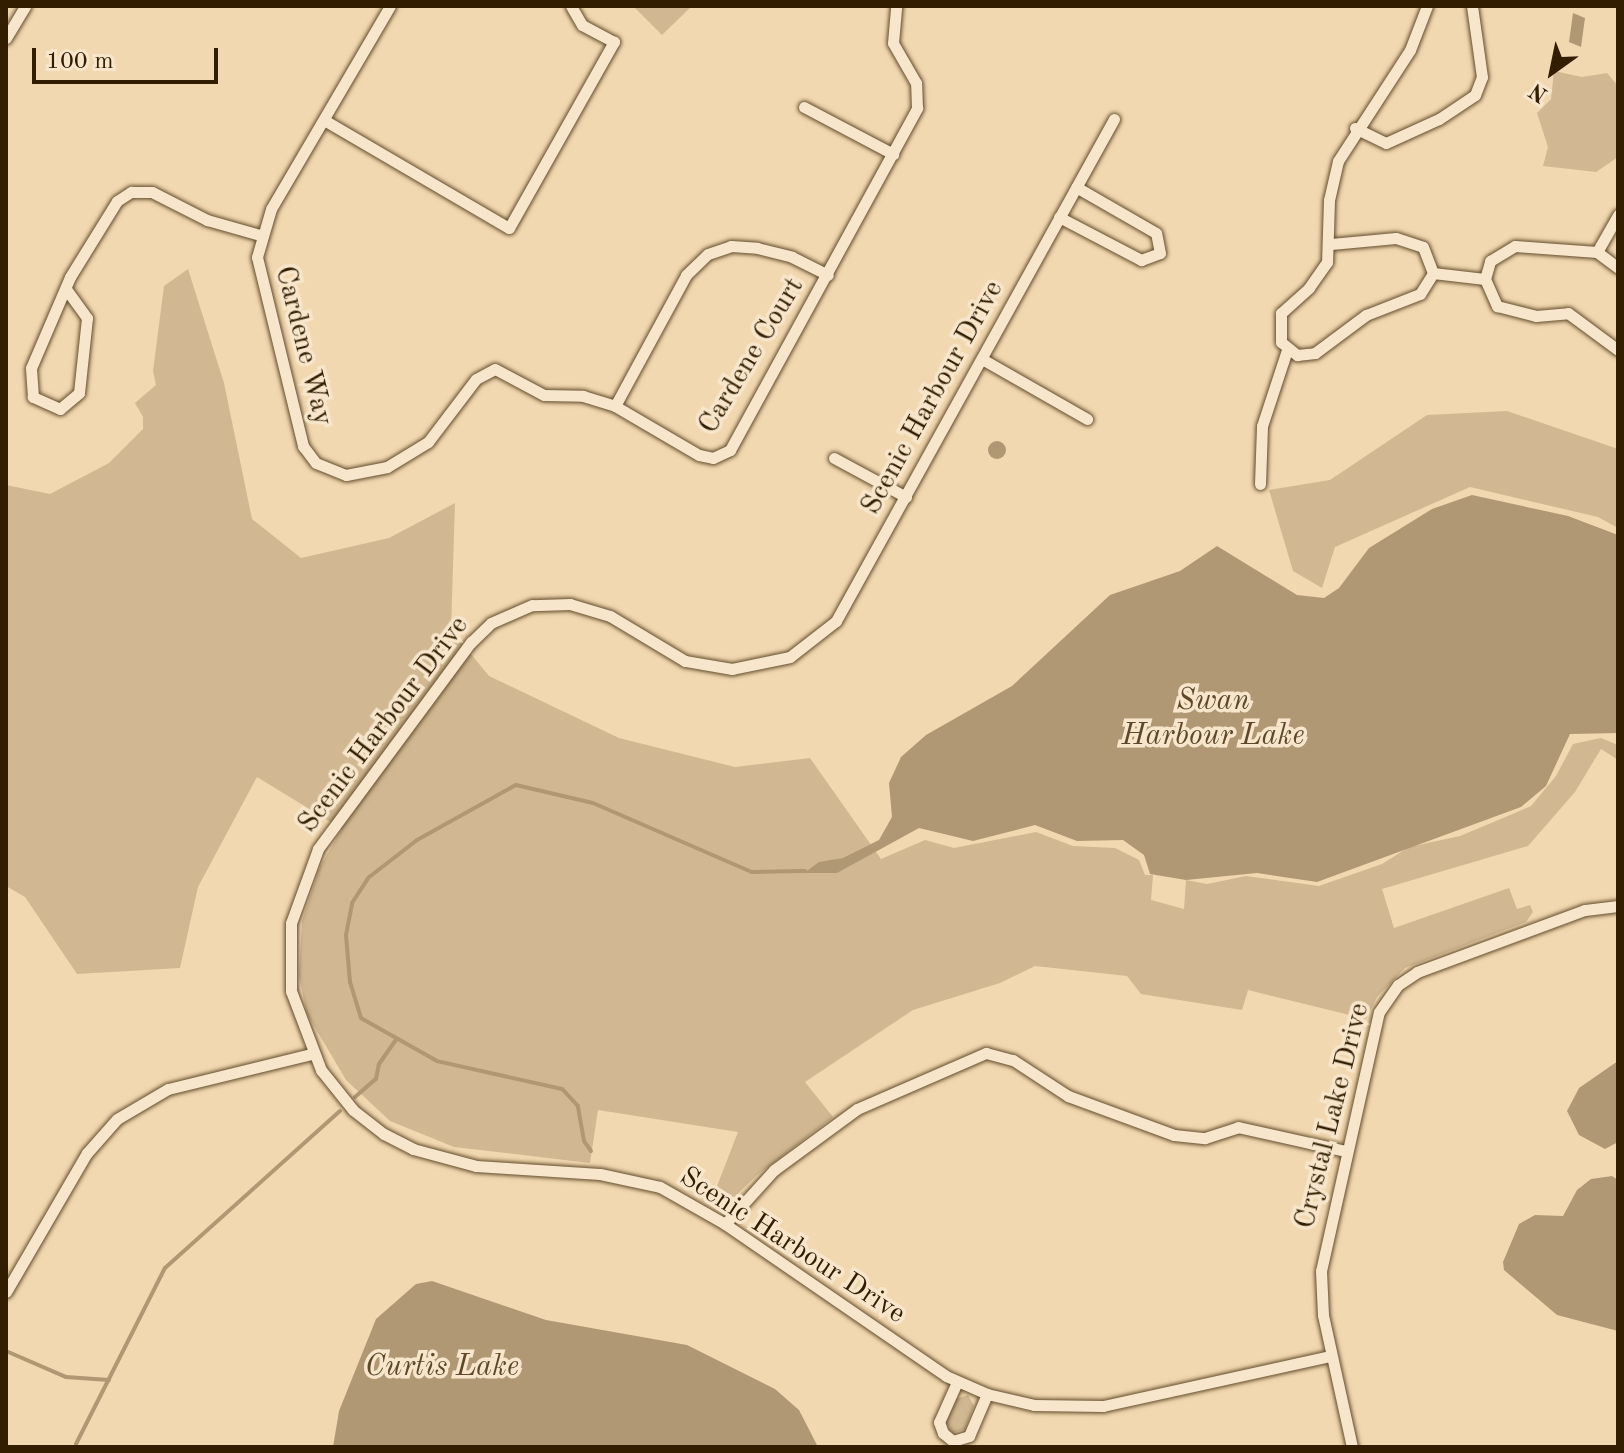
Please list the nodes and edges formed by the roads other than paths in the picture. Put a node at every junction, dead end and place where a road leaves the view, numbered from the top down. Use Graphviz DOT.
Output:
graph roads {
  1 [pos="25,6"];
  2 [pos="390,6"];
  3 [pos="571,6"];
  4 [pos="896,6"];
  5 [pos="1427,6"];
  6 [pos="1472,6"];
  7 [pos="7,35"];
  8 [pos="804,107"];
  9 [pos="1114,119"];
  10 [pos="324,120"];
  11 [pos="1355,128"];
  12 [pos="893,154"];
  13 [pos="1076,187"];
  14 [pos="1618,215"];
  15 [pos="1059,217"];
  16 [pos="260,235"];
  17 [pos="1331,244"];
  18 [pos="1597,252"];
  19 [pos="1618,268"];
  20 [pos="1433,273"];
  21 [pos="828,275"];
  22 [pos="1485,279"];
  23 [pos="66,289"];
  24 [pos="1287,350"];
  25 [pos="1618,350"];
  26 [pos="982,359"];
  27 [pos="615,406"];
  28 [pos="1087,419"];
  29 [pos="834,458"];
  30 [pos="1260,484"];
  31 [pos="906,497"];
  32 [pos="1618,906"];
  33 [pos="312,1054"];
  34 [pos="1345,1151"];
  35 [pos="725,1224"];
  36 [pos="6,1292"];
  37 [pos="1330,1356"];
  38 [pos="957,1382"];
  39 [pos="987,1394"];
  40 [pos="1352,1447"];
  1 -- 7 [label="street"];
  2 -- 10 [label="street"];
  3 -- 10 [label="street"];
  4 -- 12 [label="street"];
  5 -- 11 [label="street"];
  6 -- 11 [label="street"];
  8 -- 12 [label="street"];
  9 -- 13 [label="street, Scenic Harbour Drive"];
  10 -- 16 [label="street"];
  11 -- 17 [label="street"];
  12 -- 21 [label="street"];
  13 -- 15 [label="street, Scenic Harbour Drive"];
  13 -- 15 [label="street"];
  14 -- 18 [label="street"];
  15 -- 26 [label="street, Scenic Harbour Drive"];
  16 -- 23 [label="street, Cardene Way"];
  16 -- 27 [label="street, Cardene Way"];
  17 -- 20 [label="street"];
  17 -- 24 [label="street"];
  18 -- 19 [label="street"];
  18 -- 22 [label="street"];
  20 -- 22 [label="street"];
  20 -- 24 [label="street"];
  21 -- 27 [label="street, Cardene Court"];
  21 -- 27 [label="street, Cardene Court"];
  22 -- 25 [label="street"];
  23 -- 23 [label="street, Cardene Way"];
  24 -- 30 [label="street"];
  26 -- 28 [label="street"];
  26 -- 31 [label="street, Scenic Harbour Drive"];
  29 -- 31 [label="street"];
  31 -- 33 [label="street, Scenic Harbour Drive"];
  32 -- 34 [label="street, Crystal Lake Drive"];
  33 -- 35 [label="street, Scenic Harbour Drive"];
  33 -- 36 [label="street"];
  34 -- 35 [label="street"];
  34 -- 37 [label="street, Crystal Lake Drive"];
  35 -- 38 [label="street, Scenic Harbour Drive"];
  37 -- 39 [label="street, Scenic Harbour Drive"];
  37 -- 40 [label="street, Crystal Lake Drive"];
  38 -- 39 [label="street, Scenic Harbour Drive"];
  38 -- 39 [label="street"];
}
